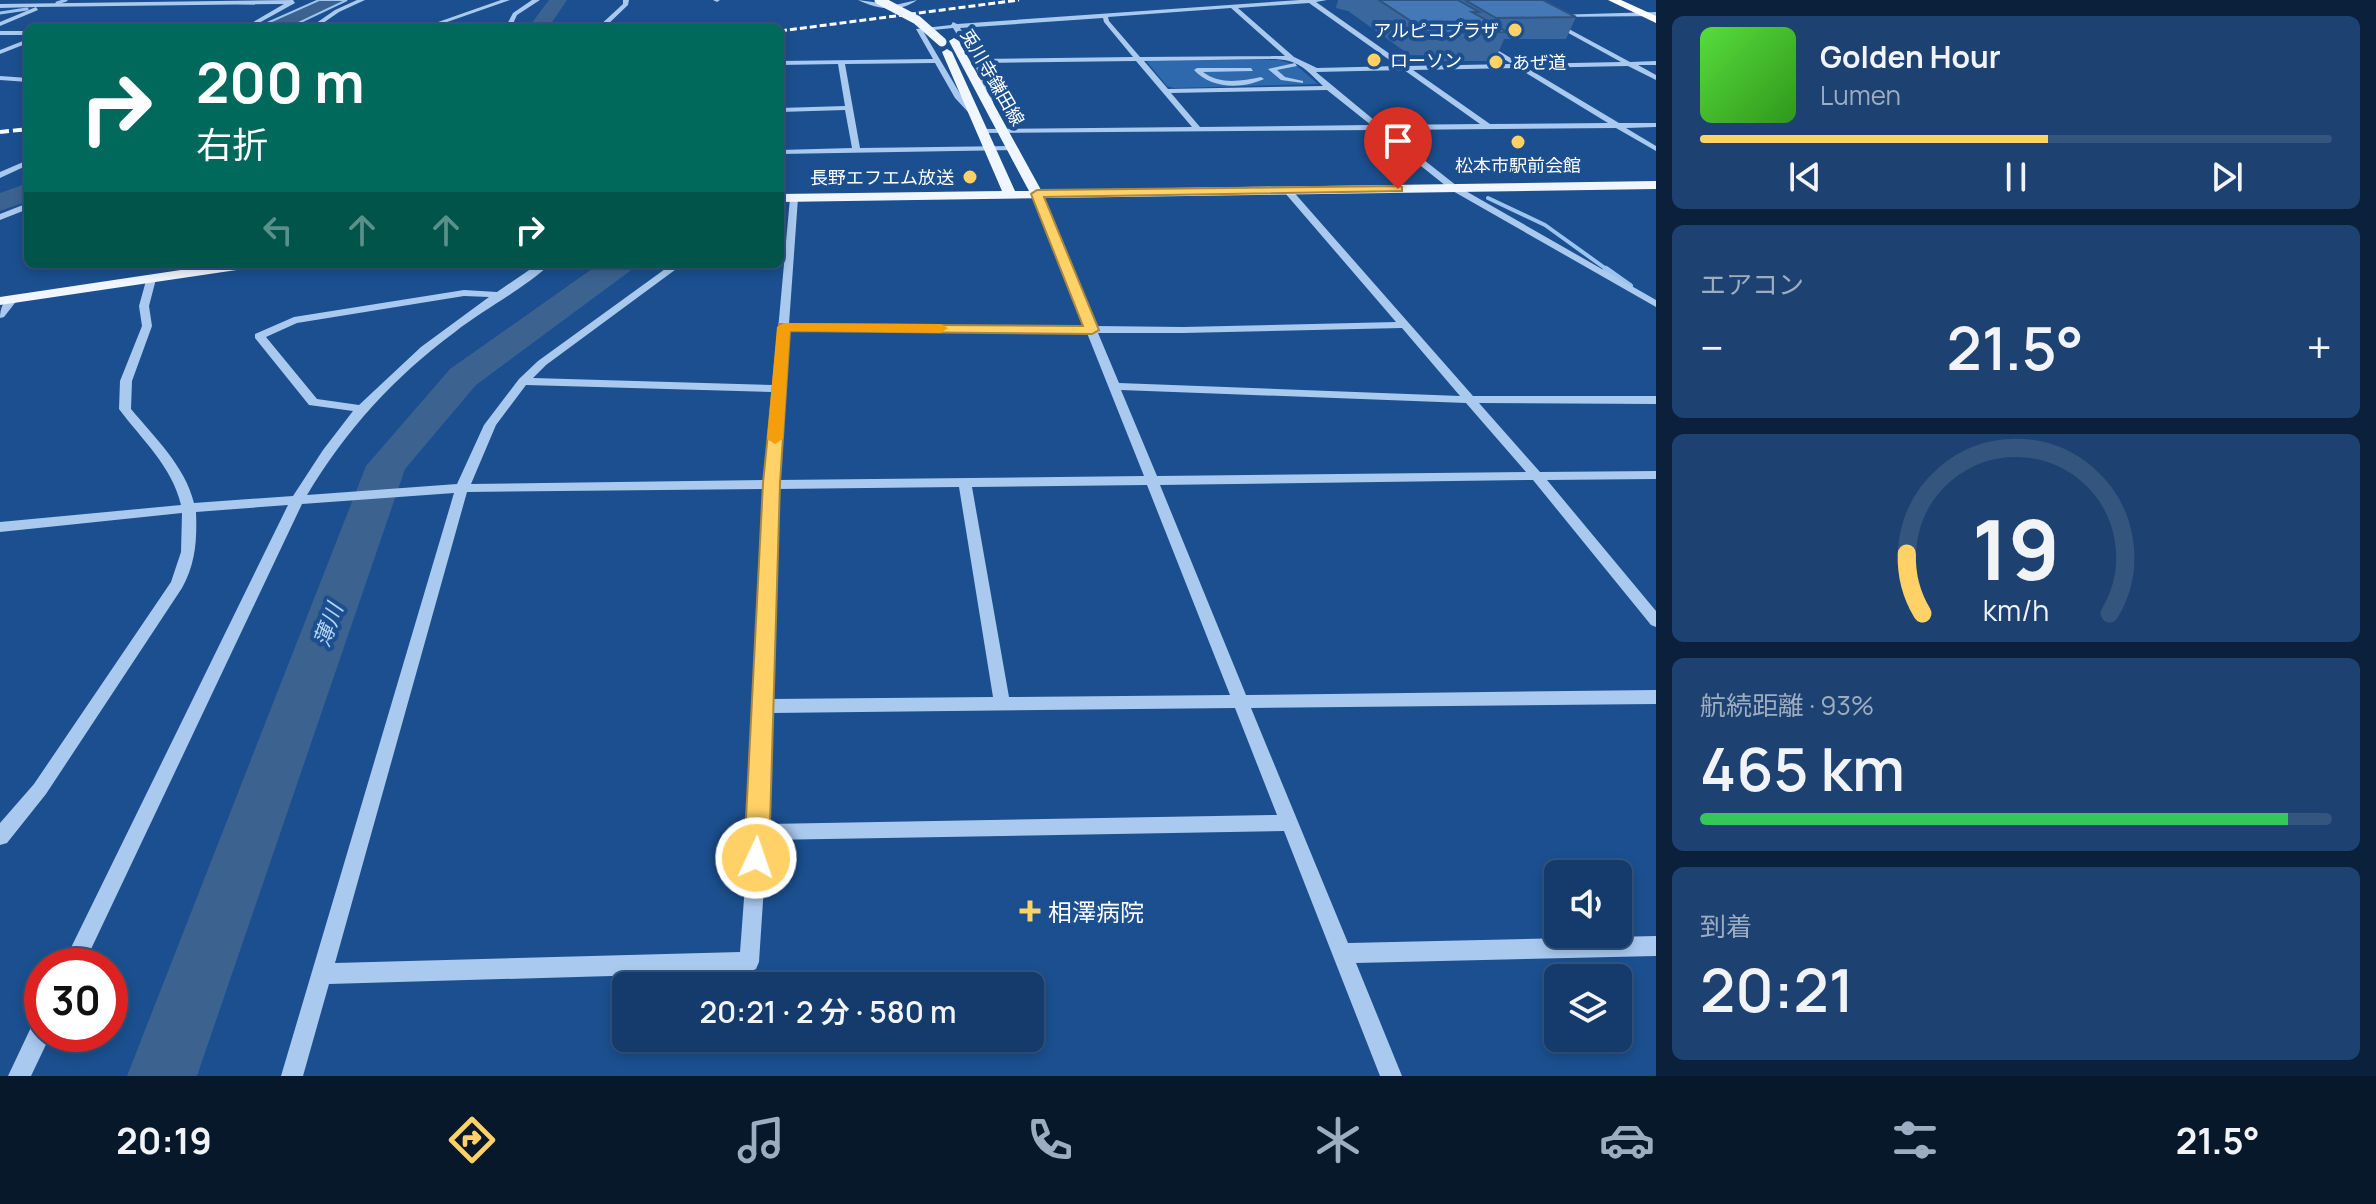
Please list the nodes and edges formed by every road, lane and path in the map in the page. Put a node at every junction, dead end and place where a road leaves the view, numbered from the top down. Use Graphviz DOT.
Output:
graph roads {
  1 [pos="362,0"];
  2 [pos="507,0"];
  3 [pos="537,0"];
  4 [pos="626,0"];
  5 [pos="861,0"];
  6 [pos="879,0"];
  7 [pos="895,0"];
  8 [pos="914,0"];
  9 [pos="1613,0"];
  10 [pos="1622,0"];
  11 [pos="296,1"];
  12 [pos="1327,2"];
  13 [pos="1312,3"];
  14 [pos="44,5"];
  15 [pos="0,6"];
  16 [pos="1234,8"];
  17 [pos="1105,16"];
  18 [pos="1653,16"];
  19 [pos="0,24"];
  20 [pos="253,24"];
  21 [pos="318,24"];
  22 [pos="436,24"];
  23 [pos="509,24"];
  24 [pos="604,24"];
  25 [pos="955,26"];
  26 [pos="0,33"];
  27 [pos="24,33"];
  28 [pos="1477,40"];
  29 [pos="948,42"];
  30 [pos="24,43"];
  31 [pos="0,52"];
  32 [pos="1138,58"];
  33 [pos="938,61"];
  34 [pos="975,61"];
  35 [pos="1294,62"];
  36 [pos="784,63"];
  37 [pos="841,63"];
  38 [pos="1656,63"];
  39 [pos="1630,64"];
  40 [pos="1519,65"];
  41 [pos="1404,68"];
  42 [pos="1271,69"];
  43 [pos="1309,69"];
  44 [pos="1251,70"];
  45 [pos="0,78"];
  46 [pos="1656,78"];
  47 [pos="1261,79"];
  48 [pos="1283,79"];
  49 [pos="24,80"];
  50 [pos="1318,84"];
  51 [pos="1329,88"];
  52 [pos="1166,91"];
  53 [pos="990,107"];
  54 [pos="848,108"];
  55 [pos="784,110"];
  56 [pos="972,111"];
  57 [pos="1617,125"];
  58 [pos="1656,125"];
  59 [pos="1488,126"];
  60 [pos="1377,127"];
  61 [pos="1199,130"];
  62 [pos="982,131"];
  63 [pos="1003,132"];
  64 [pos="1012,148"];
  65 [pos="990,149"];
  66 [pos="1656,149"];
  67 [pos="856,150"];
  68 [pos="784,152"];
  69 [pos="24,164"];
  70 [pos="0,175"];
  71 [pos="1656,185"];
  72 [pos="1454,188"];
  73 [pos="1288,191"];
  74 [pos="1010,194"];
  75 [pos="1037,194"];
  76 [pos="787,198"];
  77 [pos="24,208"];
  78 [pos="0,217"];
  79 [pos="224,268"];
  80 [pos="539,268"];
  81 [pos="672,268"];
  82 [pos="151,279"];
  83 [pos="500,295"];
  84 [pos="7,300"];
  85 [pos="1656,304"];
  86 [pos="0,315"];
  87 [pos="1406,325"];
  88 [pos="784,327"];
  89 [pos="1092,330"];
  90 [pos="523,381"];
  91 [pos="1114,386"];
  92 [pos="780,389"];
  93 [pos="1470,400"];
  94 [pos="1656,400"];
  95 [pos="362,409"];
  96 [pos="1656,475"];
  97 [pos="1537,477"];
  98 [pos="1150,480"];
  99 [pos="771,483"];
  100 [pos="965,483"];
  101 [pos="462,488"];
  102 [pos="306,498"];
  103 [pos="191,508"];
  104 [pos="0,527"];
  105 [pos="1656,621"];
  106 [pos="1656,697"];
  107 [pos="1240,702"];
  108 [pos="1002,704"];
  109 [pos="763,706"];
  110 [pos="1290,823"];
  111 [pos="758,832"];
  112 [pos="0,837"];
  113 [pos="1656,946"];
  114 [pos="81,948"];
  115 [pos="1342,953"];
  116 [pos="321,974"];
  117 [pos="31,1052"];
  118 [pos="19,1076"];
  119 [pos="292,1076"];
  120 [pos="1391,1076"];
  1 -- 21 [label="street"];
  2 -- 22 [label="street"];
  3 -- 23 [label="street"];
  4 -- 24 [label="street"];
  5 -- 8 [label="street"];
  6 -- 29 [label="main road, 兎川寺鎌田線, bridge"];
  7 -- 29 [label="main road, 兎川寺鎌田線"];
  9 -- 18 [label="highway"];
  10 -- 18 [label="highway"];
  11 -- 14 [label="street"];
  11 -- 20 [label="street"];
  12 -- 13 [label="street"];
  13 -- 16 [label="street"];
  13 -- 41 [label="street"];
  14 -- 15 [label="street"];
  14 -- 19 [label="street"];
  16 -- 17 [label="street"];
  16 -- 35 [label="street"];
  17 -- 25 [label="street"];
  17 -- 32 [label="street"];
  18 -- 39 [label="street"];
  25 -- 33 [label="street"];
  25 -- 34 [label="street"];
  26 -- 27 [label="street"];
  28 -- 40 [label="street"];
  29 -- 53 [label="main road, 兎川寺鎌田線"];
  29 -- 56 [label="main road, 兎川寺鎌田線"];
  30 -- 31 [label="street"];
  32 -- 34 [label="street"];
  32 -- 35 [label="street"];
  32 -- 52 [label="street"];
  33 -- 37 [label="street"];
  33 -- 56 [label="street"];
  34 -- 53 [label="street"];
  35 -- 42 [label="street"];
  35 -- 43 [label="street"];
  36 -- 37 [label="street"];
  37 -- 54 [label="street"];
  38 -- 39 [label="street"];
  39 -- 40 [label="street"];
  39 -- 46 [label="street"];
  40 -- 41 [label="street"];
  40 -- 57 [label="street"];
  41 -- 43 [label="street"];
  41 -- 59 [label="street"];
  42 -- 44 [label="street"];
  42 -- 48 [label="street"];
  43 -- 51 [label="street"];
  44 -- 47 [label="street"];
  44 -- 47 [label="street"];
  45 -- 49 [label="street"];
  47 -- 48 [label="street"];
  48 -- 50 [label="street"];
  51 -- 52 [label="street"];
  51 -- 60 [label="street"];
  52 -- 61 [label="street"];
  53 -- 63 [label="main road, 兎川寺鎌田線"];
  54 -- 55 [label="street"];
  54 -- 67 [label="street"];
  56 -- 62 [label="main road, 兎川寺鎌田線"];
  57 -- 58 [label="street"];
  57 -- 59 [label="street"];
  57 -- 66 [label="street"];
  59 -- 60 [label="street"];
  60 -- 61 [label="street"];
  60 -- 72 [label="street"];
  61 -- 63 [label="street"];
  62 -- 63 [label="street"];
  62 -- 65 [label="main road, 兎川寺鎌田線"];
  63 -- 64 [label="main road, 兎川寺鎌田線"];
  64 -- 65 [label="street"];
  64 -- 75 [label="main road, 兎川寺鎌田線"];
  65 -- 67 [label="street"];
  65 -- 74 [label="main road, 兎川寺鎌田線"];
  67 -- 68 [label="street"];
  69 -- 70 [label="street"];
  71 -- 72 [label="main road"];
  72 -- 73 [label="main road"];
  72 -- 85 [label="street"];
  73 -- 75 [label="main road"];
  73 -- 87 [label="street"];
  74 -- 75 [label="main road"];
  74 -- 76 [label="main road"];
  75 -- 89 [label="street"];
  76 -- 88 [label="street"];
  77 -- 78 [label="street"];
  79 -- 82 [label="main road"];
  80 -- 83 [label="street"];
  81 -- 90 [label="street"];
  82 -- 84 [label="main road"];
  82 -- 103 [label="street"];
  83 -- 95 [label="street"];
  83 -- 95 [label="street"];
  84 -- 86 [label="street"];
  87 -- 89 [label="street"];
  87 -- 93 [label="street"];
  88 -- 89 [label="street"];
  88 -- 92 [label="street"];
  89 -- 91 [label="street"];
  90 -- 92 [label="street"];
  90 -- 101 [label="street"];
  91 -- 93 [label="street"];
  91 -- 98 [label="street"];
  92 -- 99 [label="street"];
  93 -- 94 [label="street"];
  93 -- 97 [label="street"];
  95 -- 102 [label="street"];
  96 -- 97 [label="street"];
  97 -- 98 [label="street"];
  97 -- 105 [label="street"];
  98 -- 100 [label="street"];
  98 -- 107 [label="street"];
  99 -- 100 [label="street"];
  99 -- 101 [label="street"];
  99 -- 109 [label="street"];
  100 -- 108 [label="street"];
  101 -- 102 [label="street"];
  101 -- 116 [label="street"];
  102 -- 103 [label="street"];
  102 -- 114 [label="street"];
  103 -- 104 [label="street"];
  103 -- 112 [label="street"];
  106 -- 107 [label="street"];
  107 -- 108 [label="street"];
  107 -- 110 [label="street"];
  108 -- 109 [label="street"];
  109 -- 111 [label="street"];
  110 -- 111 [label="street"];
  110 -- 115 [label="street"];
  111 -- 116 [label="street"];
  113 -- 115 [label="street"];
  115 -- 120 [label="street"];
  116 -- 119 [label="street"];
  117 -- 118 [label="street"];
}
